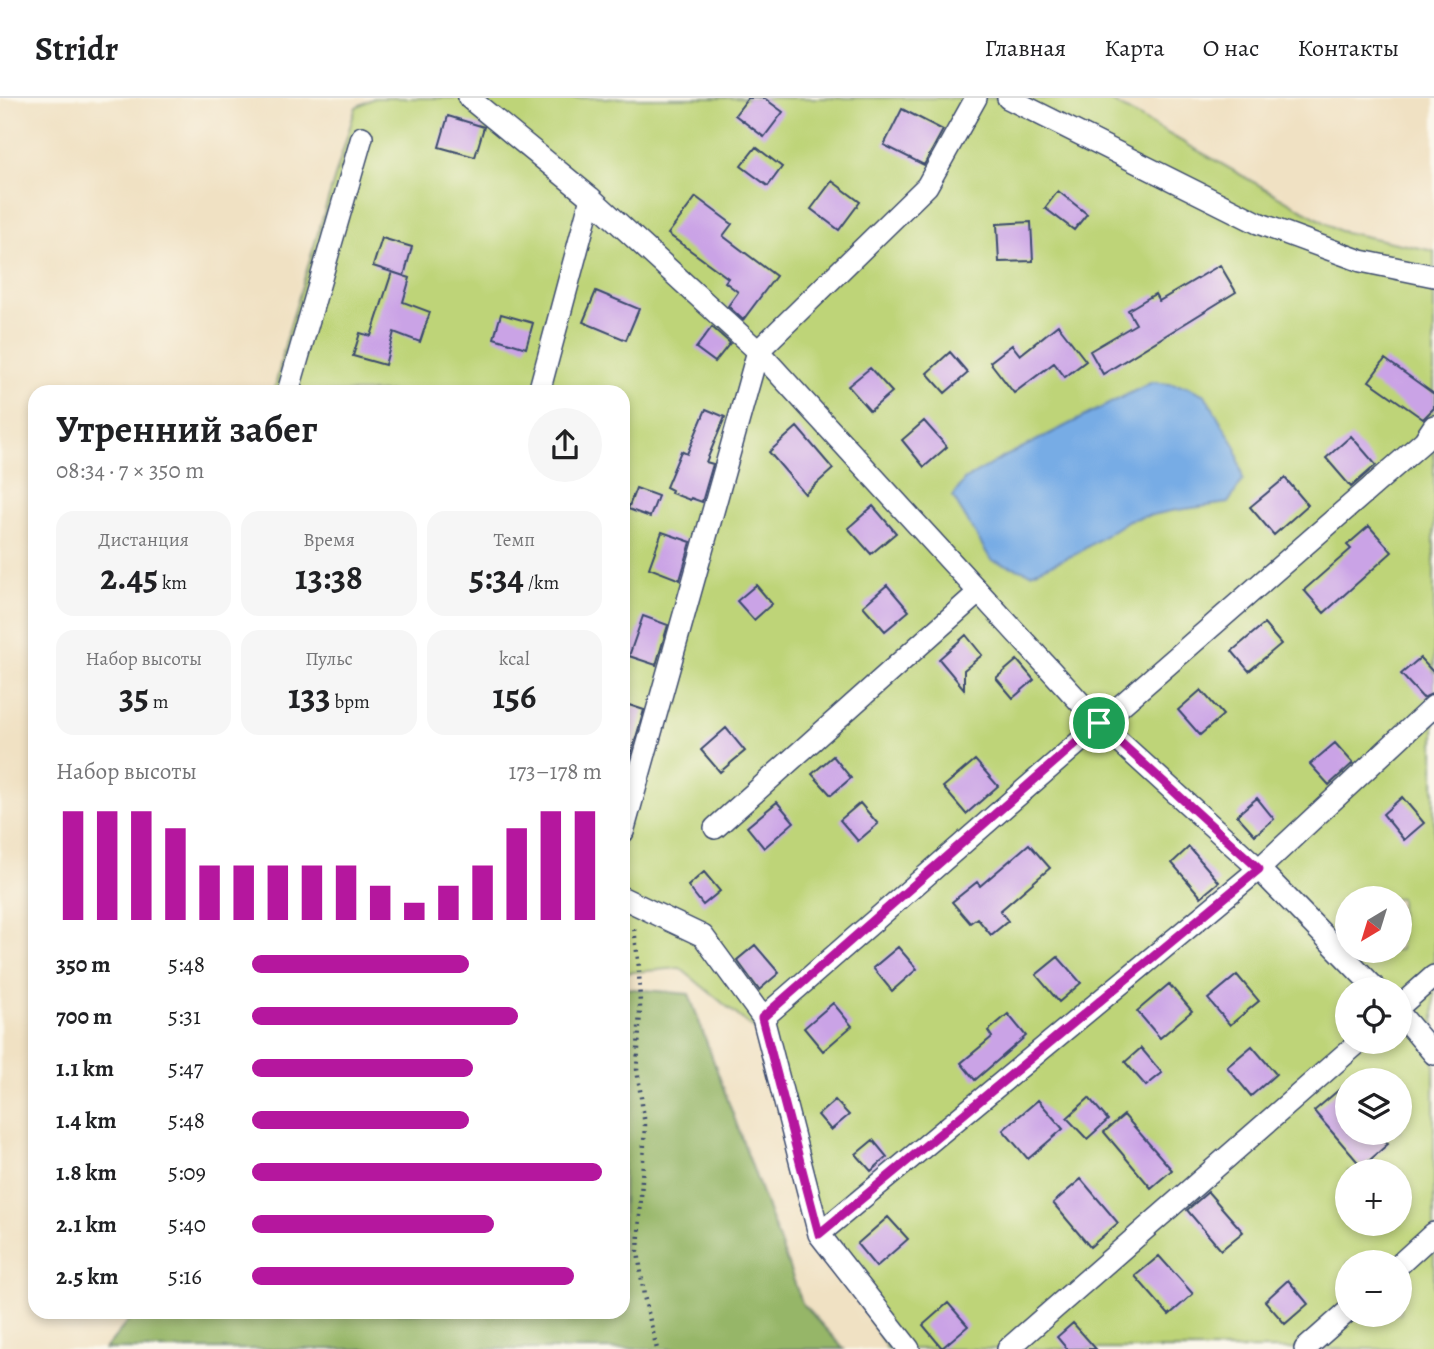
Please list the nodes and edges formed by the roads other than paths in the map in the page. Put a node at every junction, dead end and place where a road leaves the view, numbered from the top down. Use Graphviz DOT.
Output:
graph roads {
  1 [pos="469,98"];
  2 [pos="976,98"];
  3 [pos="1008,98"];
  4 [pos="362,137"];
  5 [pos="591,198"];
  6 [pos="1434,276"];
  7 [pos="758,351"];
  8 [pos="290,385"];
  9 [pos="541,385"];
  10 [pos="1434,426"];
  11 [pos="979,592"];
  12 [pos="1434,706"];
  13 [pos="1099,723"];
  14 [pos="630,807"];
  15 [pos="715,828"];
  16 [pos="1259,869"];
  17 [pos="630,902"];
  18 [pos="1434,976"];
  19 [pos="1364,977"];
  20 [pos="1412,995"];
  21 [pos="762,1018"];
  22 [pos="1412,1028"];
  23 [pos="1345,1054"];
  24 [pos="1434,1054"];
  25 [pos="1434,1233"];
  26 [pos="819,1234"];
  27 [pos="1412,1253"];
  28 [pos="1335,1322"];
  29 [pos="909,1349"];
  30 [pos="1007,1349"];
  31 [pos="1304,1349"];
  1 -- 5 [label="street"];
  2 -- 7 [label="street"];
  3 -- 6 [label="street"];
  4 -- 8 [label="street"];
  5 -- 7 [label="street"];
  5 -- 9 [label="street"];
  7 -- 11 [label="street"];
  7 -- 14 [label="street"];
  10 -- 13 [label="street"];
  11 -- 13 [label="street"];
  11 -- 15 [label="street"];
  12 -- 16 [label="street"];
  13 -- 16 [label="street"];
  13 -- 21 [label="street"];
  16 -- 19 [label="street"];
  16 -- 26 [label="street"];
  17 -- 21 [label="street"];
  18 -- 20 [label="street"];
  21 -- 26 [label="street"];
  22 -- 24 [label="street"];
  23 -- 30 [label="street"];
  25 -- 27 [label="street"];
  26 -- 29 [label="street"];
  28 -- 31 [label="street"];
}
